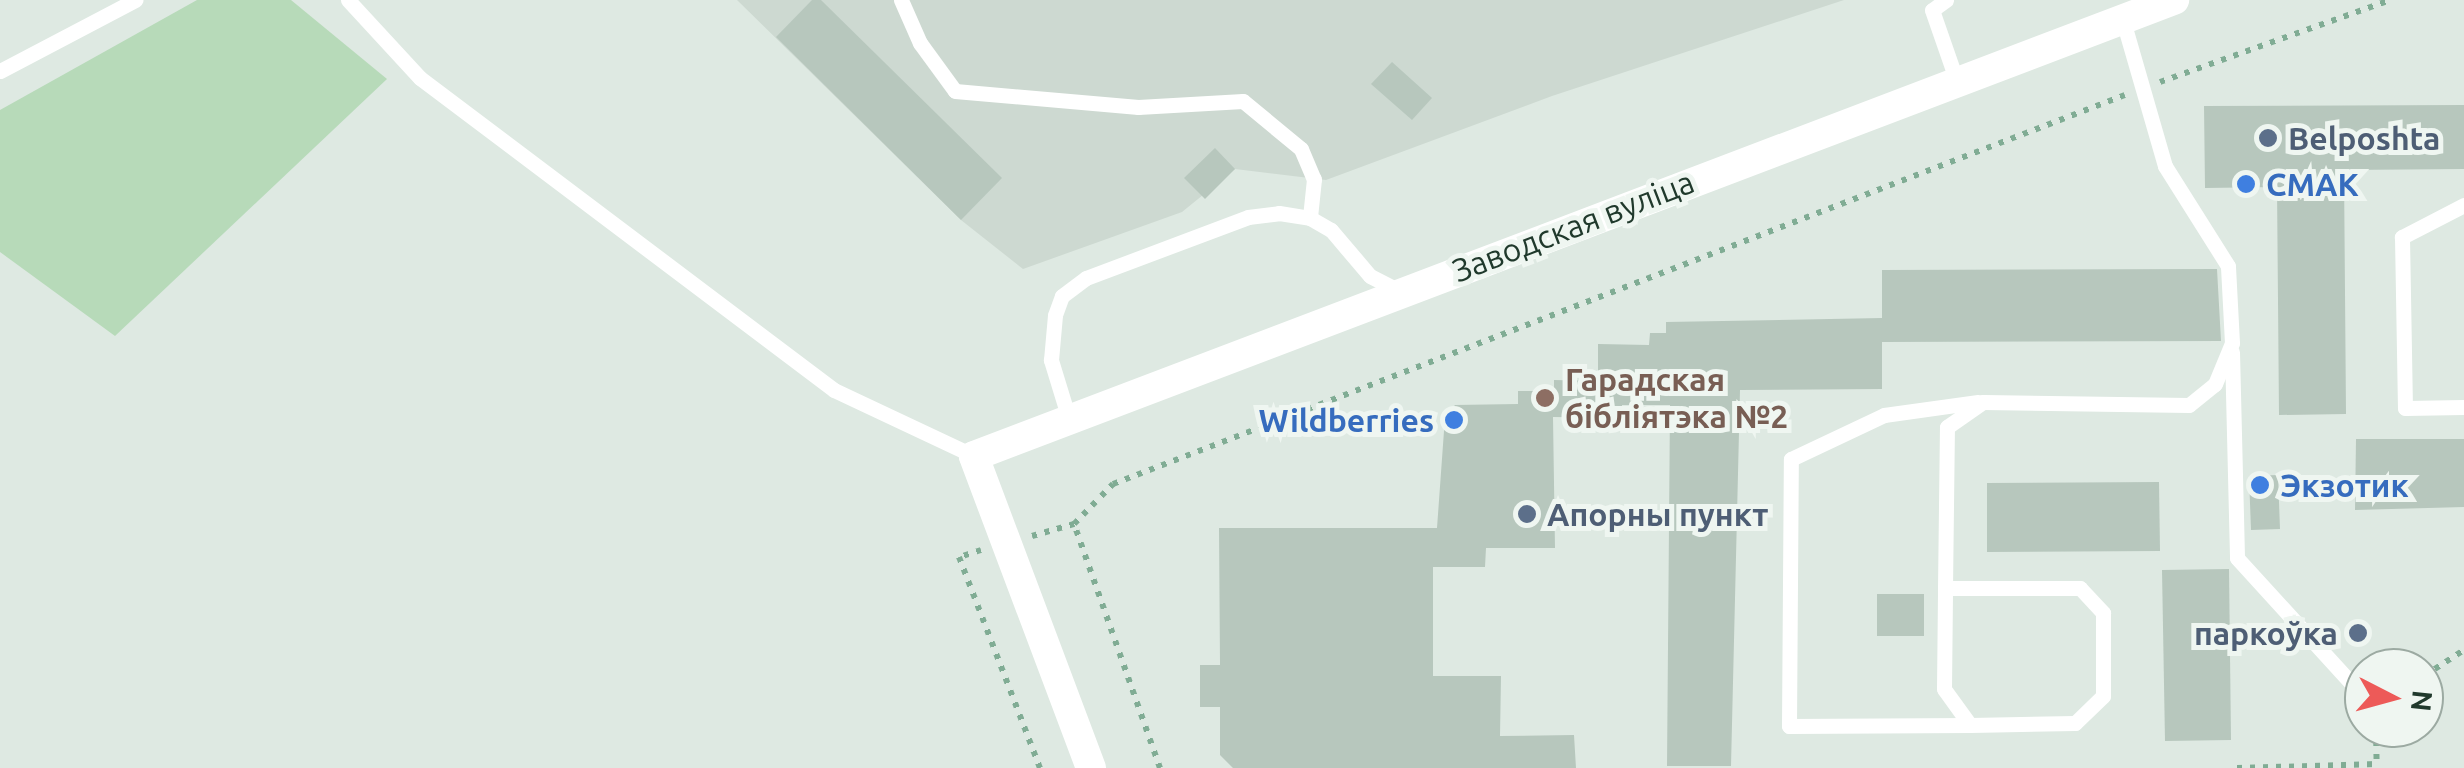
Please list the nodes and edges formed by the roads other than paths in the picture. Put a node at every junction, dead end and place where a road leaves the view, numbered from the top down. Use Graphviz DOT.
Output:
graph roads {
  1 [pos="136,0"];
  2 [pos="348,0"];
  3 [pos="901,0"];
  4 [pos="1946,0"];
  5 [pos="2174,0"];
  6 [pos="2122,17"];
  7 [pos="0,71"];
  8 [pos="1956,80"];
  9 [pos="2464,205"];
  10 [pos="1310,218"];
  11 [pos="1402,292"];
  12 [pos="2232,343"];
  13 [pos="1983,402"];
  14 [pos="2464,407"];
  15 [pos="1069,419"];
  16 [pos="974,456"];
  17 [pos="1945,588"];
  18 [pos="2344,674"];
  19 [pos="1970,725"];
  20 [pos="1091,768"];
  1 -- 7 [label="lane"];
  2 -- 16 [label="lane"];
  3 -- 10 [label="lane"];
  4 -- 8 [label="lane"];
  5 -- 6 [label="street, Заводская вуліца"];
  6 -- 8 [label="street, Заводская вуліца"];
  6 -- 12 [label="lane"];
  8 -- 11 [label="street, Заводская вуліца"];
  9 -- 14 [label="lane"];
  10 -- 11 [label="lane"];
  10 -- 15 [label="lane"];
  11 -- 15 [label="street, Заводская вуліца"];
  12 -- 13 [label="lane"];
  12 -- 18 [label="lane"];
  13 -- 17 [label="lane"];
  13 -- 19 [label="lane"];
  15 -- 16 [label="street, Заводская вуліца"];
  16 -- 20 [label="street"];
  17 -- 19 [label="lane"];
  17 -- 19 [label="lane"];
}
